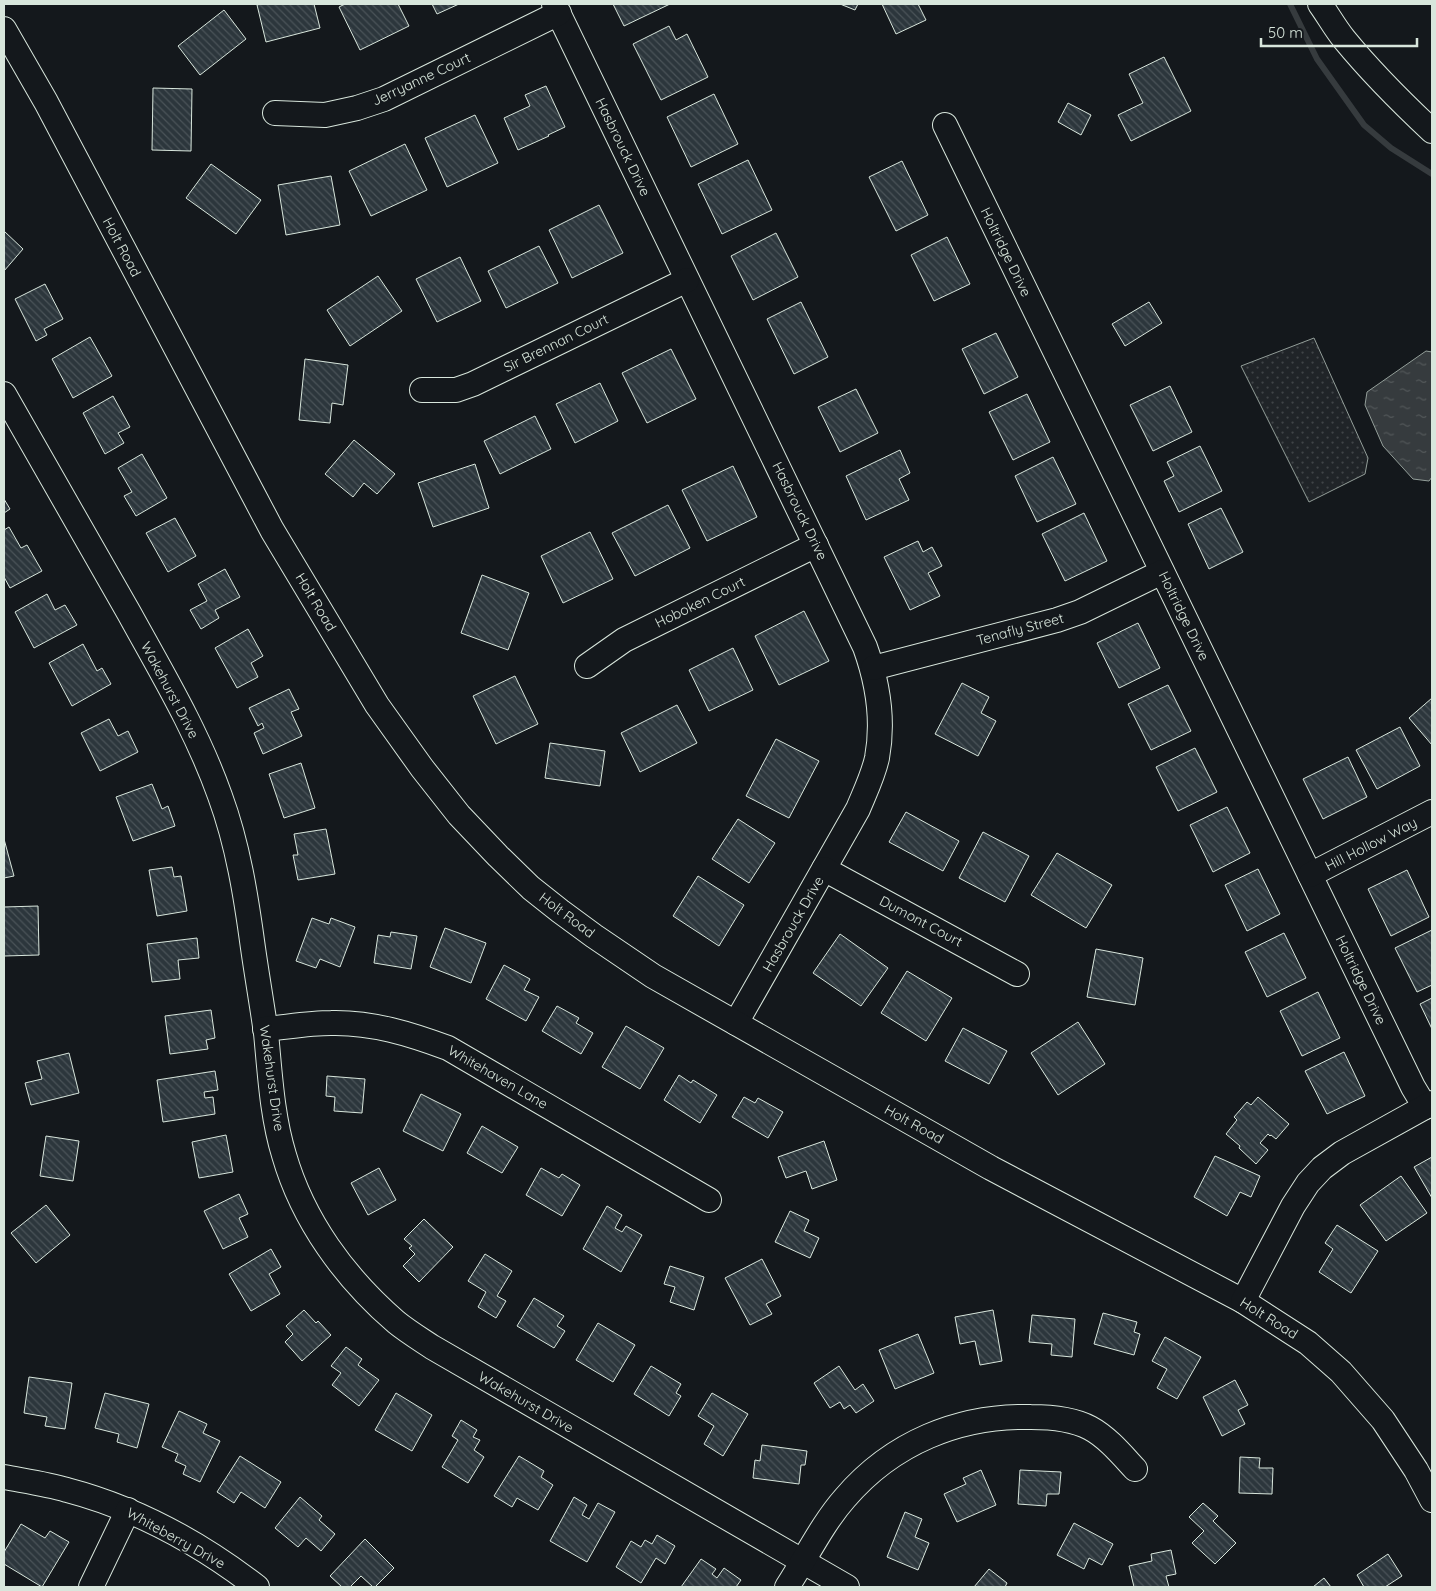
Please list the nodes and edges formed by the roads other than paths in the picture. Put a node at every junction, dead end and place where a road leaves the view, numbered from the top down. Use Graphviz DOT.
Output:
graph roads {
  1 [pos="1320,4"];
  2 [pos="557,8"];
  3 [pos="4,28"];
  4 [pos="275,112"];
  5 [pos="944,125"];
  6 [pos="1432,131"];
  7 [pos="687,280"];
  8 [pos="422,390"];
  9 [pos="4,394"];
  10 [pos="816,544"];
  11 [pos="1162,572"];
  12 [pos="587,666"];
  13 [pos="872,668"];
  14 [pos="1432,812"];
  15 [pos="824,869"];
  16 [pos="1310,875"];
  17 [pos="1017,974"];
  18 [pos="736,1023"];
  19 [pos="265,1030"];
  20 [pos="1428,1105"];
  21 [pos="709,1200"];
  22 [pos="1244,1301"];
  23 [pos="1135,1469"];
  24 [pos="4,1477"];
  25 [pos="1432,1500"];
  26 [pos="128,1510"];
  27 [pos="803,1562"];
  28 [pos="92,1587"];
  29 [pos="257,1587"];
  30 [pos="787,1587"];
  31 [pos="847,1587"];
  1 -- 6 [label="street"];
  2 -- 4 [label="street, Jerryanne Court"];
  2 -- 7 [label="street, Hasbrouck Drive"];
  3 -- 18 [label="street, Holt Road"];
  5 -- 11 [label="street, Holtridge Drive"];
  7 -- 8 [label="street, Sir Brennan Court"];
  7 -- 10 [label="street, Hasbrouck Drive"];
  9 -- 19 [label="street, Wakehurst Drive"];
  10 -- 12 [label="street, Hoboken Court"];
  10 -- 13 [label="street, Hasbrouck Drive"];
  11 -- 13 [label="street, Tenafly Street"];
  11 -- 16 [label="street, Holtridge Drive"];
  13 -- 15 [label="street, Hasbrouck Drive"];
  14 -- 16 [label="street, Hill Hollow Way"];
  15 -- 17 [label="street, Dumont Court"];
  15 -- 18 [label="street, Hasbrouck Drive"];
  16 -- 20 [label="street, Holtridge Drive"];
  18 -- 22 [label="street, Holt Road"];
  19 -- 21 [label="street, Whitehaven Lane"];
  19 -- 27 [label="street, Wakehurst Drive"];
  20 -- 22 [label="street"];
  22 -- 25 [label="street, Holt Road"];
  23 -- 27 [label="street"];
  24 -- 26 [label="street, Whiteberry Drive"];
  26 -- 28 [label="street"];
  26 -- 29 [label="street, Whiteberry Drive"];
  27 -- 30 [label="street"];
  27 -- 31 [label="street, Wakehurst Drive"];
}
